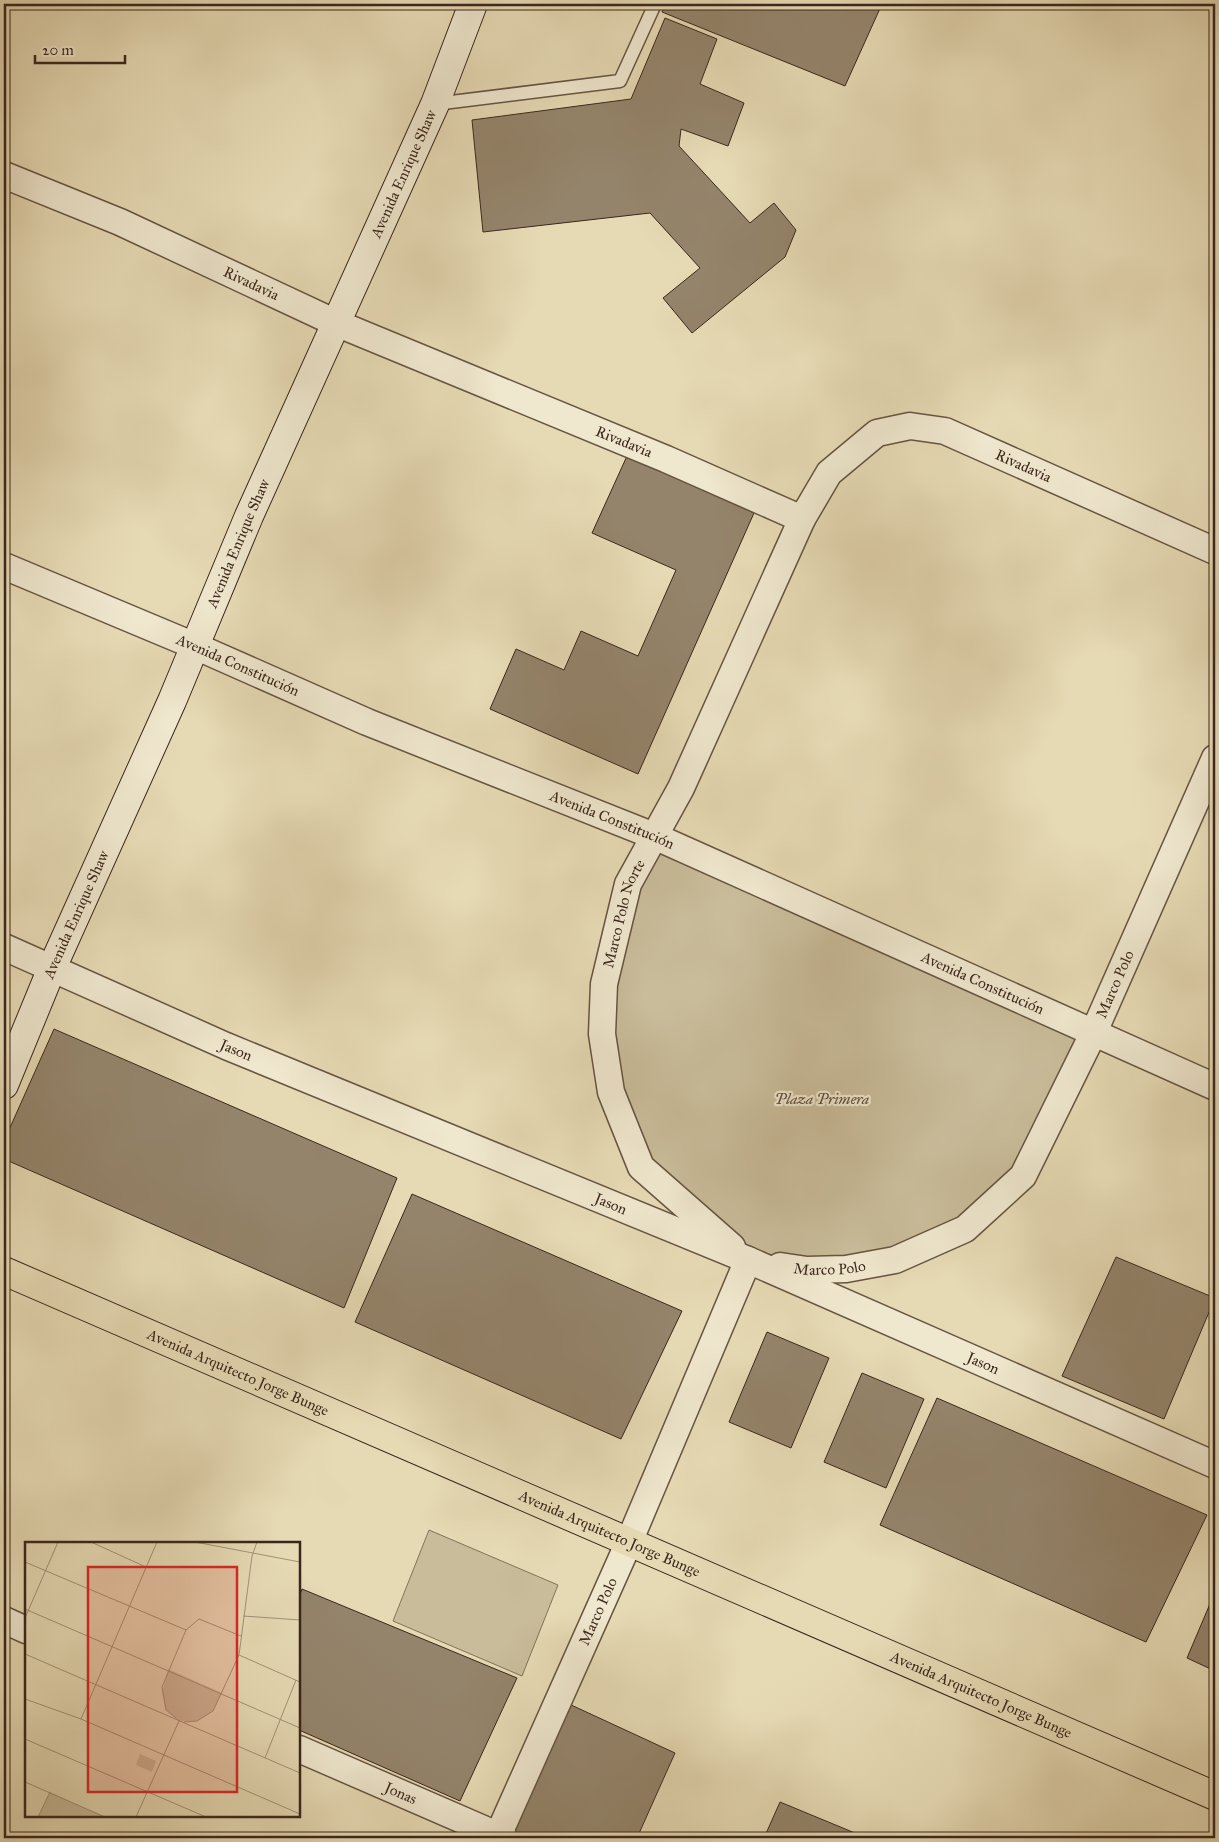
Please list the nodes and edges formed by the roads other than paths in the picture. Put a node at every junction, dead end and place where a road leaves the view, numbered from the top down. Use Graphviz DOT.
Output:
graph roads {
  1 [pos="473,4"];
  2 [pos="655,4"];
  3 [pos="435,104"];
  4 [pos="4,176"];
  5 [pos="336,323"];
  6 [pos="802,519"];
  7 [pos="1215,551"];
  8 [pos="4,566"];
  9 [pos="195,646"];
  10 [pos="1215,758"];
  11 [pos="654,836"];
  12 [pos="4,946"];
  13 [pos="52,968"];
  14 [pos="1093,1034"];
  15 [pos="4,1085"];
  16 [pos="1215,1087"];
  17 [pos="748,1260"];
  18 [pos="4,1271"];
  19 [pos="1215,1465"];
  20 [pos="628,1542"];
  21 [pos="4,1620"];
  22 [pos="25,1630"];
  23 [pos="300,1749"];
  24 [pos="1215,1796"];
  25 [pos="500,1837"];
  1 -- 3 [label="main road, Avenida Enrique Shaw"];
  2 -- 3 [label="lane"];
  3 -- 5 [label="main road, Avenida Enrique Shaw"];
  4 -- 5 [label="street, Rivadavia"];
  5 -- 6 [label="street, Rivadavia"];
  5 -- 9 [label="main road, Avenida Enrique Shaw"];
  6 -- 7 [label="street, Rivadavia"];
  6 -- 11 [label="street, Marco Polo Norte"];
  8 -- 9 [label="street, Avenida Constitución"];
  9 -- 11 [label="street, Avenida Constitución"];
  9 -- 13 [label="main road, Avenida Enrique Shaw"];
  10 -- 14 [label="street, Marco Polo"];
  11 -- 14 [label="street, Avenida Constitución"];
  11 -- 17 [label="street, Marco Polo Norte"];
  12 -- 13 [label="street, Jason"];
  13 -- 15 [label="main road, Avenida Enrique Shaw"];
  13 -- 17 [label="street, Jason"];
  14 -- 16 [label="street, Avenida Constitución"];
  14 -- 17 [label="street, Marco Polo"];
  17 -- 19 [label="street, Jason"];
  17 -- 20 [label="street, Marco Polo"];
  18 -- 20 [label="main road, Avenida Arquitecto Jorge Bunge"];
  20 -- 24 [label="main road, Avenida Arquitecto Jorge Bunge"];
  20 -- 25 [label="street, Marco Polo"];
  21 -- 22 [label="street"];
  23 -- 25 [label="street, Jonas"];
}
